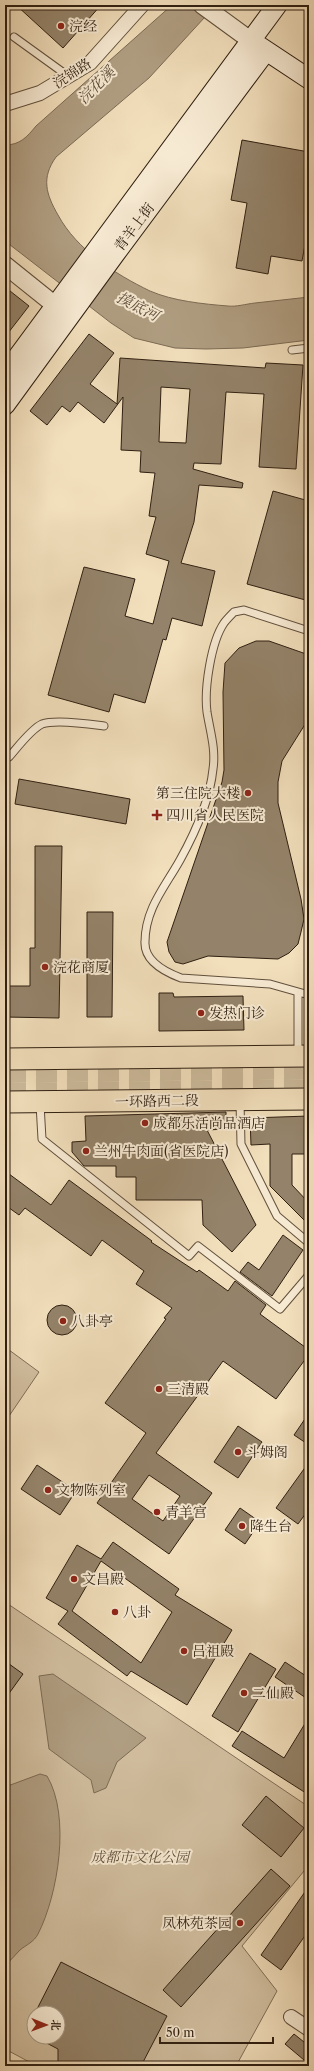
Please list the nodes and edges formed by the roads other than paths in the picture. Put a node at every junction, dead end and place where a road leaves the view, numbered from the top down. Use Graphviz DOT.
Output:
graph roads {
  1 [pos="142,5"];
  2 [pos="202,5"];
  3 [pos="277,5"];
  4 [pos="14,37"];
  5 [pos="250,40"];
  6 [pos="266,51"];
  7 [pos="68,76"];
  8 [pos="309,80"];
  9 [pos="5,104"];
  10 [pos="107,250"];
  11 [pos="5,265"];
  12 [pos="64,305"];
  13 [pos="309,348"];
  14 [pos="292,350"];
  15 [pos="5,374"];
  16 [pos="5,405"];
  17 [pos="309,631"];
  18 [pos="104,726"];
  19 [pos="5,756"];
  20 [pos="298,992"];
  21 [pos="309,995"];
  22 [pos="304,1056"];
  23 [pos="5,1059"];
  24 [pos="309,1099"];
  25 [pos="240,1100"];
  26 [pos="5,1102"];
  27 [pos="40,1102"];
  28 [pos="309,1243"];
  29 [pos="309,1274"];
  30 [pos="291,2017"];
  31 [pos="309,2029"];
  1 -- 7 [label="street, 浣锦路"];
  2 -- 5 [label="street"];
  3 -- 5 [label="main road, 青羊上街"];
  4 -- 7 [label="lane"];
  5 -- 6 [label="main road"];
  5 -- 10 [label="main road, 青羊上街"];
  6 -- 8 [label="main road"];
  6 -- 10 [label="main road, 青羊上街"];
  7 -- 9 [label="street, 浣锦路"];
  10 -- 12 [label="main road, 青羊上街"];
  11 -- 12 [label="street"];
  12 -- 15 [label="main road, 青羊上街"];
  12 -- 16 [label="main road, 青羊上街"];
  13 -- 14 [label="lane"];
  17 -- 20 [label="lane"];
  18 -- 19 [label="lane"];
  20 -- 21 [label="lane"];
  20 -- 22 [label="lane"];
  22 -- 23 [label="main road"];
  24 -- 25 [label="main road, 一环路西二段"];
  25 -- 27 [label="main road, 一环路西二段"];
  25 -- 28 [label="lane"];
  26 -- 27 [label="main road, 一环路西二段"];
  27 -- 29 [label="lane"];
  30 -- 31 [label="street"];
}
